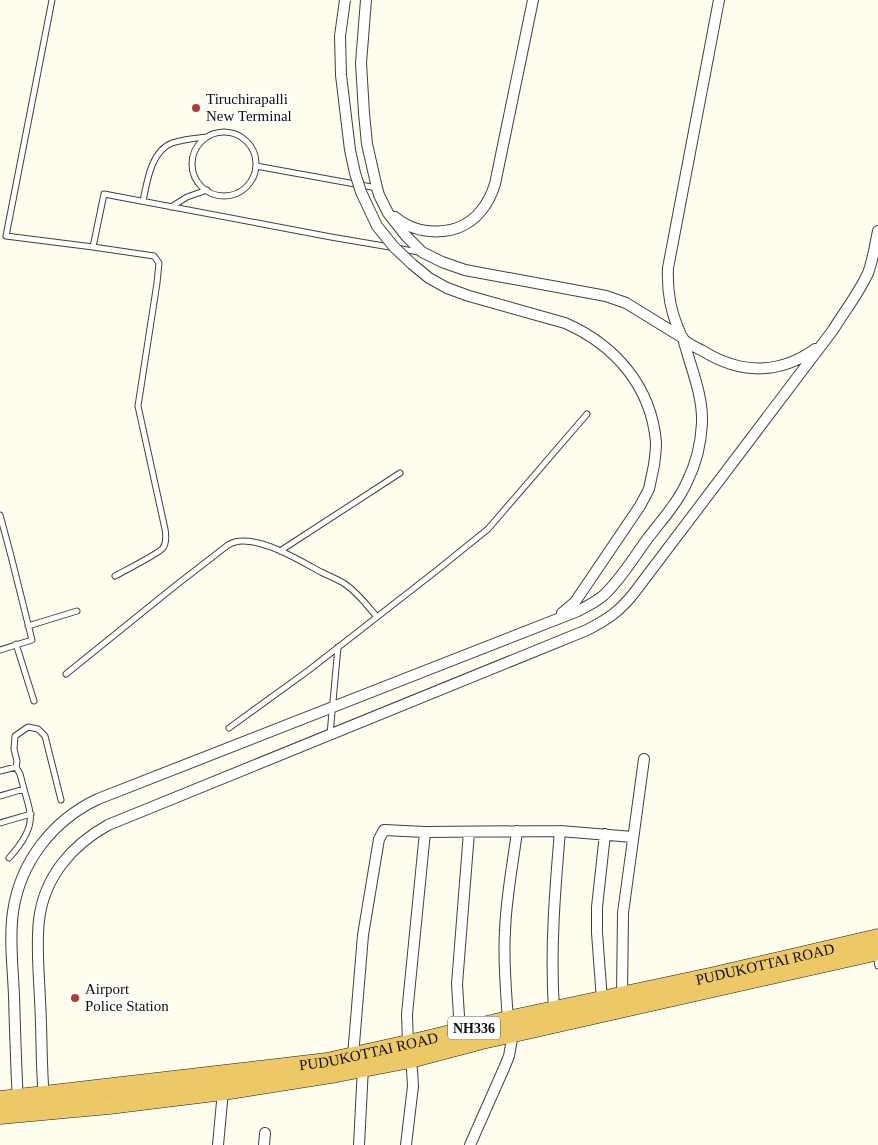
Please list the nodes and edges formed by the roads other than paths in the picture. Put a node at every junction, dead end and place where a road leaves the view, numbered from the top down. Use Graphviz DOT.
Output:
graph roads {
  1 [pos="52,0"];
  2 [pos="345,0"];
  3 [pos="366,0"];
  4 [pos="532,0"];
  5 [pos="719,0"];
  6 [pos="208,136"];
  7 [pos="256,166"];
  8 [pos="206,190"];
  9 [pos="378,192"];
  10 [pos="143,201"];
  11 [pos="171,206"];
  12 [pos="878,231"];
  13 [pos="93,247"];
  14 [pos="422,252"];
  15 [pos="833,330"];
  16 [pos="683,338"];
  17 [pos="586,414"];
  18 [pos="400,473"];
  19 [pos="0,515"];
  20 [pos="280,551"];
  21 [pos="115,576"];
  22 [pos="77,611"];
  23 [pos="377,617"];
  24 [pos="544,624"];
  25 [pos="28,626"];
  26 [pos="16,644"];
  27 [pos="338,647"];
  28 [pos="0,650"];
  29 [pos="66,674"];
  30 [pos="34,701"];
  31 [pos="332,707"];
  32 [pos="229,728"];
  33 [pos="330,734"];
  34 [pos="644,759"];
  35 [pos="16,767"];
  36 [pos="0,770"];
  37 [pos="24,790"];
  38 [pos="0,796"];
  39 [pos="61,800"];
  40 [pos="31,814"];
  41 [pos="0,823"];
  42 [pos="517,831"];
  43 [pos="560,831"];
  44 [pos="426,832"];
  45 [pos="469,832"];
  46 [pos="604,834"];
  47 [pos="633,837"];
  48 [pos="9,858"];
  49 [pos="877,952"];
  50 [pos="622,995"];
  51 [pos="602,1000"];
  52 [pos="554,1010"];
  53 [pos="510,1027"];
  54 [pos="460,1032"];
  55 [pos="409,1051"];
  56 [pos="358,1062"];
  57 [pos="223,1091"];
  58 [pos="0,1100"];
  59 [pos="45,1103"];
  60 [pos="19,1105"];
  61 [pos="0,1114"];
  62 [pos="265,1133"];
  63 [pos="218,1145"];
  64 [pos="264,1145"];
  65 [pos="359,1145"];
  66 [pos="406,1145"];
  67 [pos="470,1145"];
  1 -- 13 [label="lane"];
  2 -- 24 [label="street, bridge"];
  3 -- 9 [label="street"];
  4 -- 9 [label="street"];
  5 -- 16 [label="street"];
  6 -- 7 [label="lane"];
  6 -- 8 [label="lane"];
  6 -- 10 [label="lane"];
  7 -- 8 [label="lane"];
  7 -- 9 [label="lane"];
  8 -- 11 [label="lane"];
  9 -- 14 [label="street"];
  10 -- 11 [label="lane"];
  10 -- 13 [label="lane"];
  11 -- 14 [label="lane"];
  12 -- 15 [label="street"];
  13 -- 21 [label="lane"];
  14 -- 16 [label="street"];
  15 -- 16 [label="street"];
  15 -- 33 [label="street"];
  16 -- 24 [label="street"];
  17 -- 23 [label="lane"];
  18 -- 20 [label="lane"];
  19 -- 25 [label="lane"];
  20 -- 23 [label="lane"];
  20 -- 29 [label="lane"];
  22 -- 25 [label="lane"];
  23 -- 27 [label="lane"];
  24 -- 31 [label="street"];
  25 -- 26 [label="lane"];
  26 -- 28 [label="lane"];
  26 -- 30 [label="lane"];
  27 -- 31 [label="lane"];
  27 -- 32 [label="lane"];
  31 -- 33 [label="lane"];
  31 -- 60 [label="street"];
  33 -- 59 [label="street"];
  34 -- 47 [label="street"];
  35 -- 36 [label="lane"];
  35 -- 37 [label="lane"];
  35 -- 39 [label="lane"];
  37 -- 38 [label="lane"];
  37 -- 40 [label="lane"];
  40 -- 41 [label="lane"];
  40 -- 48 [label="lane"];
  42 -- 43 [label="street"];
  42 -- 45 [label="street"];
  42 -- 53 [label="street"];
  43 -- 46 [label="street"];
  43 -- 52 [label="street"];
  44 -- 45 [label="street"];
  44 -- 55 [label="street"];
  44 -- 56 [label="street"];
  45 -- 54 [label="street"];
  46 -- 47 [label="street"];
  46 -- 51 [label="street"];
  47 -- 50 [label="street"];
  49 -- 50 [label="highway, PUDUKOTTAI ROAD / NH336"];
  49 -- 53 [label="highway, PUDUKOTTAI ROAD / NH336"];
  50 -- 51 [label="highway, PUDUKOTTAI ROAD / NH336"];
  51 -- 52 [label="highway, PUDUKOTTAI ROAD / NH336"];
  52 -- 53 [label="highway, PUDUKOTTAI ROAD / NH336"];
  53 -- 54 [label="highway, PUDUKOTTAI ROAD / NH336"];
  53 -- 55 [label="highway, PUDUKOTTAI ROAD / NH336"];
  53 -- 67 [label="street"];
  54 -- 55 [label="highway, PUDUKOTTAI ROAD / NH336"];
  55 -- 56 [label="highway, PUDUKOTTAI ROAD / NH336"];
  55 -- 66 [label="street"];
  56 -- 57 [label="highway, PUDUKOTTAI ROAD / NH336"];
  56 -- 59 [label="highway, PUDUKOTTAI ROAD / NH336"];
  56 -- 65 [label="street"];
  57 -- 59 [label="highway, PUDUKOTTAI ROAD / NH336"];
  57 -- 63 [label="street"];
  58 -- 60 [label="highway, PUDUKOTTAI ROAD / NH336"];
  59 -- 60 [label="highway, PUDUKOTTAI ROAD / NH336"];
  60 -- 61 [label="highway, NH336"];
  62 -- 64 [label="street"];
}
